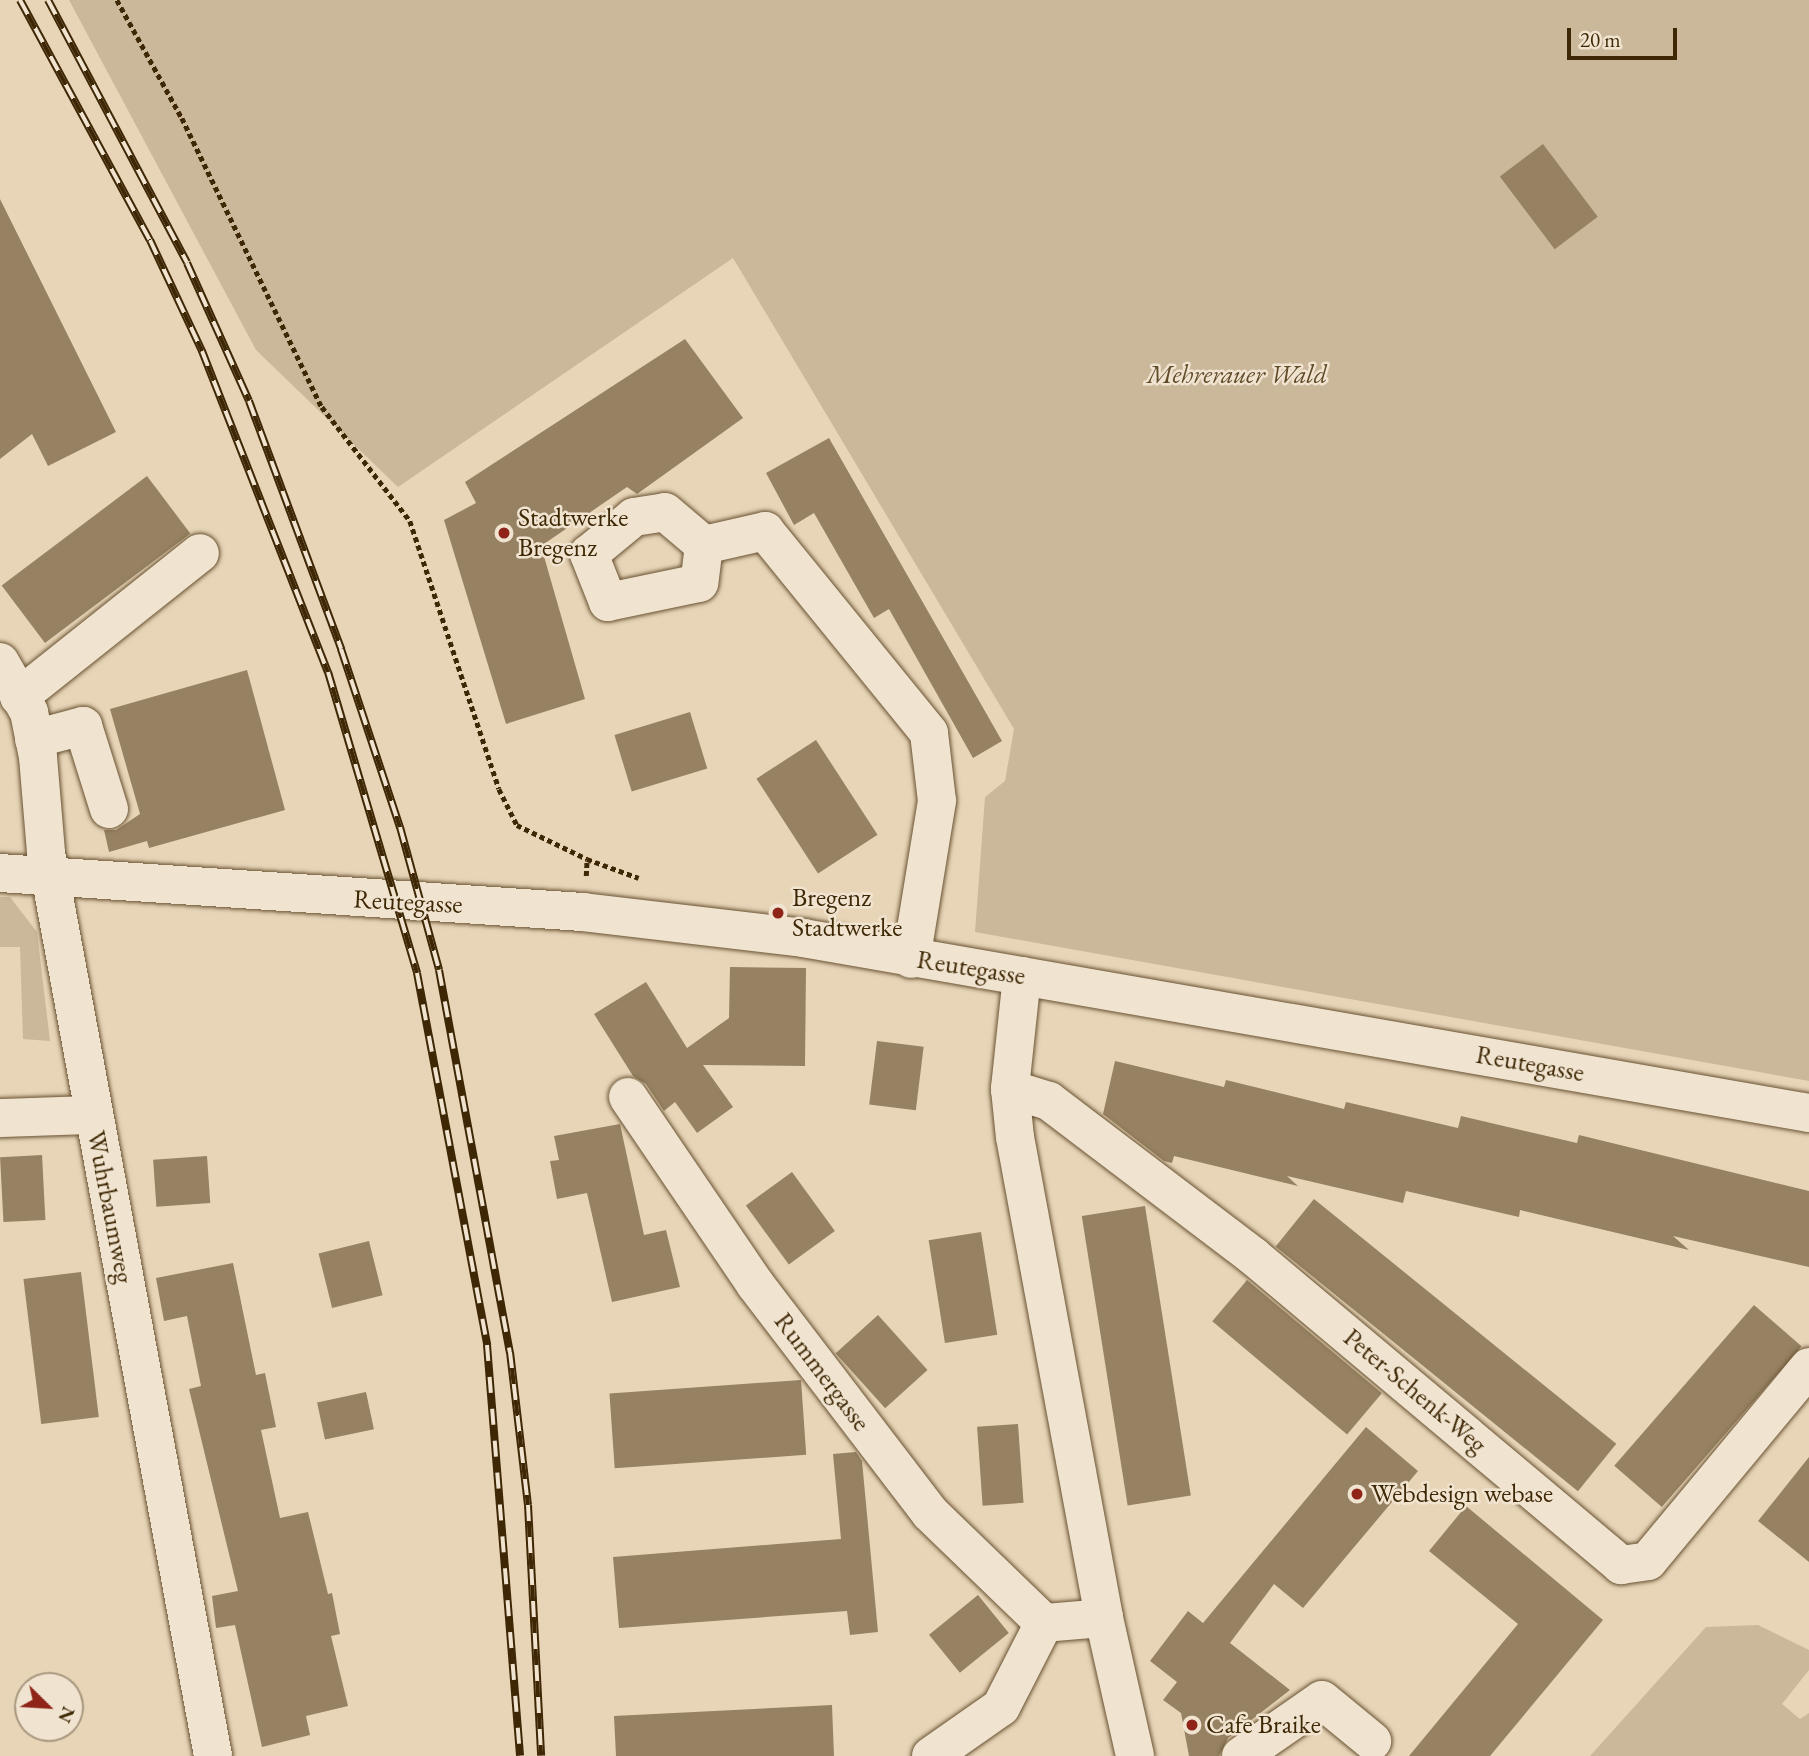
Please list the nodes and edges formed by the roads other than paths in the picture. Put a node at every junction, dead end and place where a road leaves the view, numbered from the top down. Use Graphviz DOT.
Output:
graph roads {
  1 [pos="704,545"];
  2 [pos="200,553"];
  3 [pos="0,662"];
  4 [pos="19,697"];
  5 [pos="34,738"];
  6 [pos="108,809"];
  7 [pos="0,873"];
  8 [pos="52,875"];
  9 [pos="911,959"];
  10 [pos="1022,976"];
  11 [pos="1010,1089"];
  12 [pos="628,1097"];
  13 [pos="1809,1113"];
  14 [pos="92,1115"];
  15 [pos="0,1118"];
  16 [pos="1809,1367"];
  17 [pos="1104,1618"];
  18 [pos="1044,1623"];
  19 [pos="1371,1741"];
  20 [pos="213,1756"];
  21 [pos="932,1756"];
  22 [pos="1135,1756"];
  23 [pos="1241,1756"];
  1 -- 9 [label="street"];
  2 -- 4 [label="street"];
  3 -- 4 [label="street, Wuhrbaumweg"];
  4 -- 5 [label="street, Wuhrbaumweg"];
  5 -- 6 [label="street"];
  5 -- 8 [label="street, Wuhrbaumweg"];
  7 -- 8 [label="street, Reutegasse"];
  8 -- 9 [label="street, Reutegasse"];
  8 -- 14 [label="street, Wuhrbaumweg"];
  9 -- 10 [label="street, Reutegasse"];
  10 -- 11 [label="street"];
  10 -- 13 [label="street, Reutegasse"];
  11 -- 16 [label="street, Peter-Schenk-Weg"];
  11 -- 17 [label="street"];
  12 -- 18 [label="street, Rummergasse"];
  14 -- 15 [label="street"];
  14 -- 20 [label="street, Wuhrbaumweg"];
  17 -- 18 [label="street"];
  17 -- 22 [label="street"];
  18 -- 21 [label="street"];
  19 -- 23 [label="street"];
}
